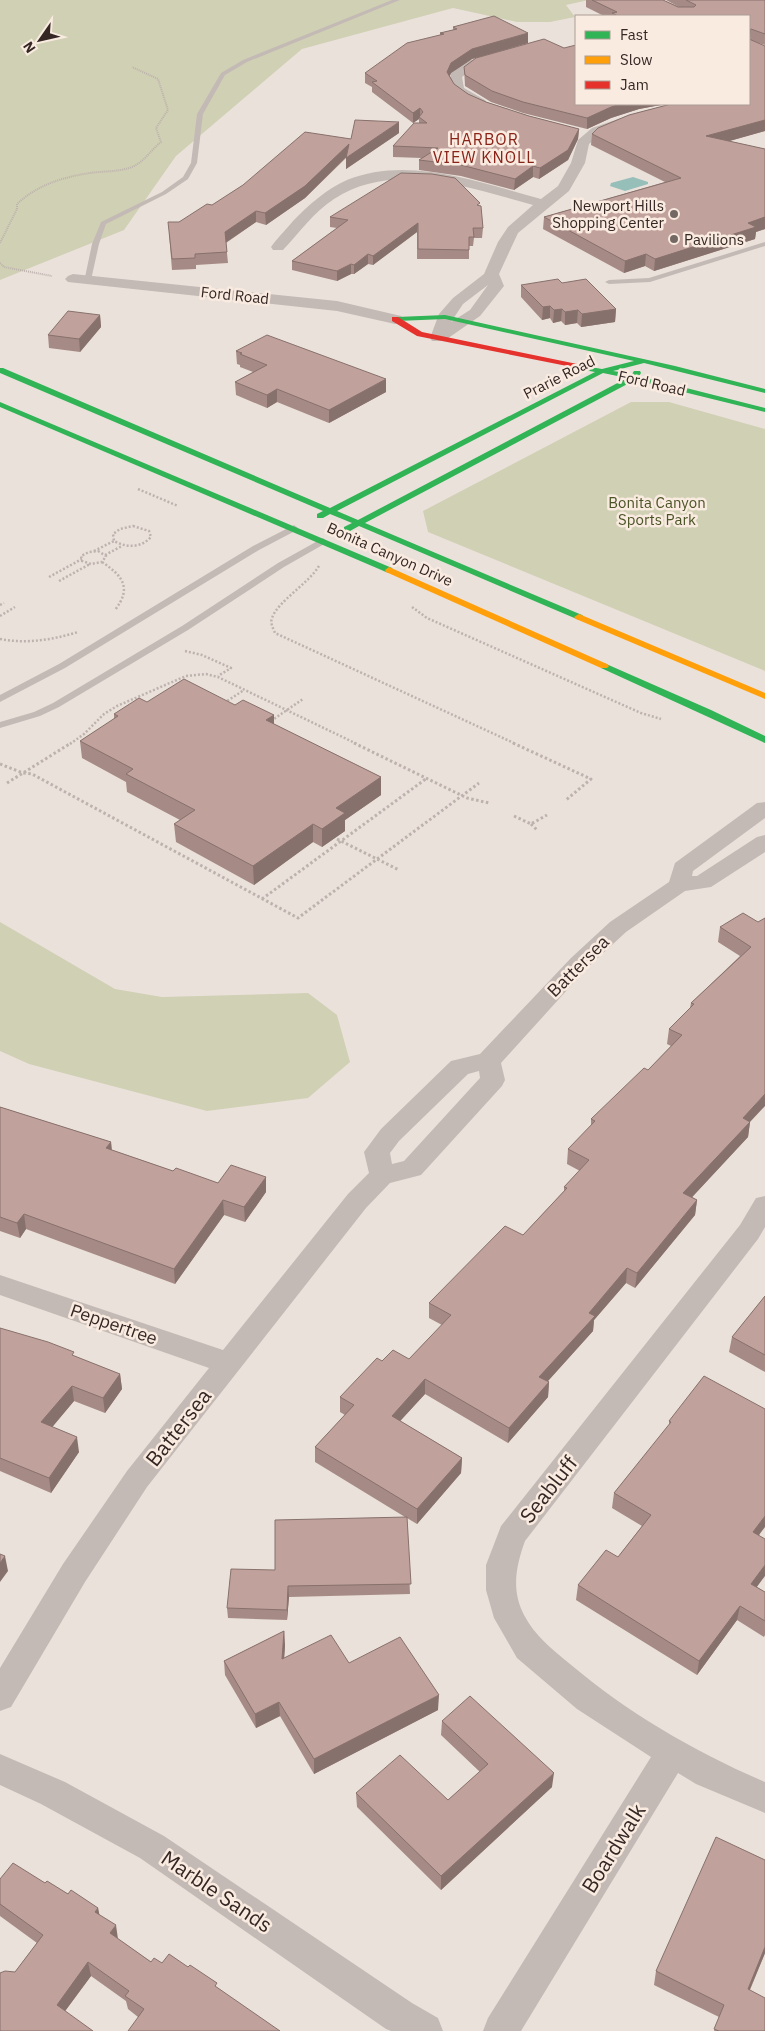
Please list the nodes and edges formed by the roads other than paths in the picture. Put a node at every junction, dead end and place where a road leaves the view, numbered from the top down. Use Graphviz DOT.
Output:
graph roads {
  1 [pos="396,0"];
  2 [pos="510,53"];
  3 [pos="491,108"];
  4 [pos="638,118"];
  5 [pos="573,132"];
  6 [pos="589,136"];
  7 [pos="544,204"];
  8 [pos="765,244"];
  9 [pos="278,247"];
  10 [pos="492,272"];
  11 [pos="80,280"];
  12 [pos="609,282"];
  13 [pos="445,317"];
  14 [pos="395,319"];
  15 [pos="463,321"];
  16 [pos="438,338"];
  17 [pos="644,361"];
  18 [pos="0,370"];
  19 [pos="602,371"];
  20 [pos="634,377"];
  21 [pos="765,391"];
  22 [pos="0,404"];
  23 [pos="765,410"];
  24 [pos="332,510"];
  25 [pos="360,522"];
  26 [pos="294,528"];
  27 [pos="323,541"];
  28 [pos="765,696"];
  29 [pos="0,699"];
  30 [pos="0,725"];
  31 [pos="765,740"];
  32 [pos="765,808"];
  33 [pos="765,842"];
  34 [pos="679,885"];
  35 [pos="488,1060"];
  36 [pos="412,1114"];
  37 [pos="447,1130"];
  38 [pos="382,1175"];
  39 [pos="765,1205"];
  40 [pos="0,1285"];
  41 [pos="228,1362"];
  42 [pos="0,1697"];
  43 [pos="672,1753"];
  44 [pos="0,1769"];
  45 [pos="765,1798"];
  46 [pos="425,2031"];
  47 [pos="501,2031"];
  1 -- 11 [label="lane"];
  2 -- 3 [label="street"];
  4 -- 6 [label="street"];
  5 -- 6 [label="street"];
  6 -- 7 [label="street"];
  7 -- 9 [label="street"];
  7 -- 10 [label="street"];
  8 -- 12 [label="lane"];
  10 -- 13 [label="street"];
  10 -- 15 [label="street"];
  11 -- 14 [label="street, Ford Road"];
  13 -- 14 [label="street, Ford Road"];
  13 -- 15 [label="street, Ford Road"];
  13 -- 16 [label="street"];
  14 -- 16 [label="street, Ford Road"];
  15 -- 16 [label="street"];
  15 -- 17 [label="street, Ford Road"];
  16 -- 19 [label="street, Ford Road"];
  17 -- 19 [label="street, Prarie Road"];
  17 -- 20 [label="street"];
  17 -- 21 [label="street, Ford Road"];
  18 -- 24 [label="street, Bonita Canyon Drive"];
  19 -- 20 [label="street, Ford Road"];
  19 -- 24 [label="street, Prarie Road"];
  20 -- 23 [label="street, Ford Road"];
  20 -- 25 [label="street, Prarie Road"];
  22 -- 26 [label="street, Bonita Canyon Drive"];
  24 -- 25 [label="street, Bonita Canyon Drive"];
  24 -- 26 [label="street, Prarie Road"];
  25 -- 27 [label="street, Prarie Road"];
  25 -- 28 [label="street, Bonita Canyon Drive"];
  26 -- 27 [label="street, Bonita Canyon Drive"];
  26 -- 29 [label="lane"];
  27 -- 30 [label="lane"];
  27 -- 31 [label="street, Bonita Canyon Drive"];
  32 -- 34 [label="street"];
  33 -- 34 [label="street, Battersea"];
  34 -- 35 [label="street, Battersea"];
  35 -- 36 [label="street"];
  35 -- 37 [label="street"];
  36 -- 37 [label="street"];
  36 -- 38 [label="street"];
  37 -- 38 [label="street"];
  38 -- 41 [label="street, Battersea"];
  39 -- 43 [label="street, Seabluff"];
  40 -- 41 [label="street, Peppertree"];
  41 -- 42 [label="street, Battersea"];
  43 -- 45 [label="street"];
  43 -- 47 [label="street, Boardwalk"];
  44 -- 46 [label="street, Marble Sands"];
}
